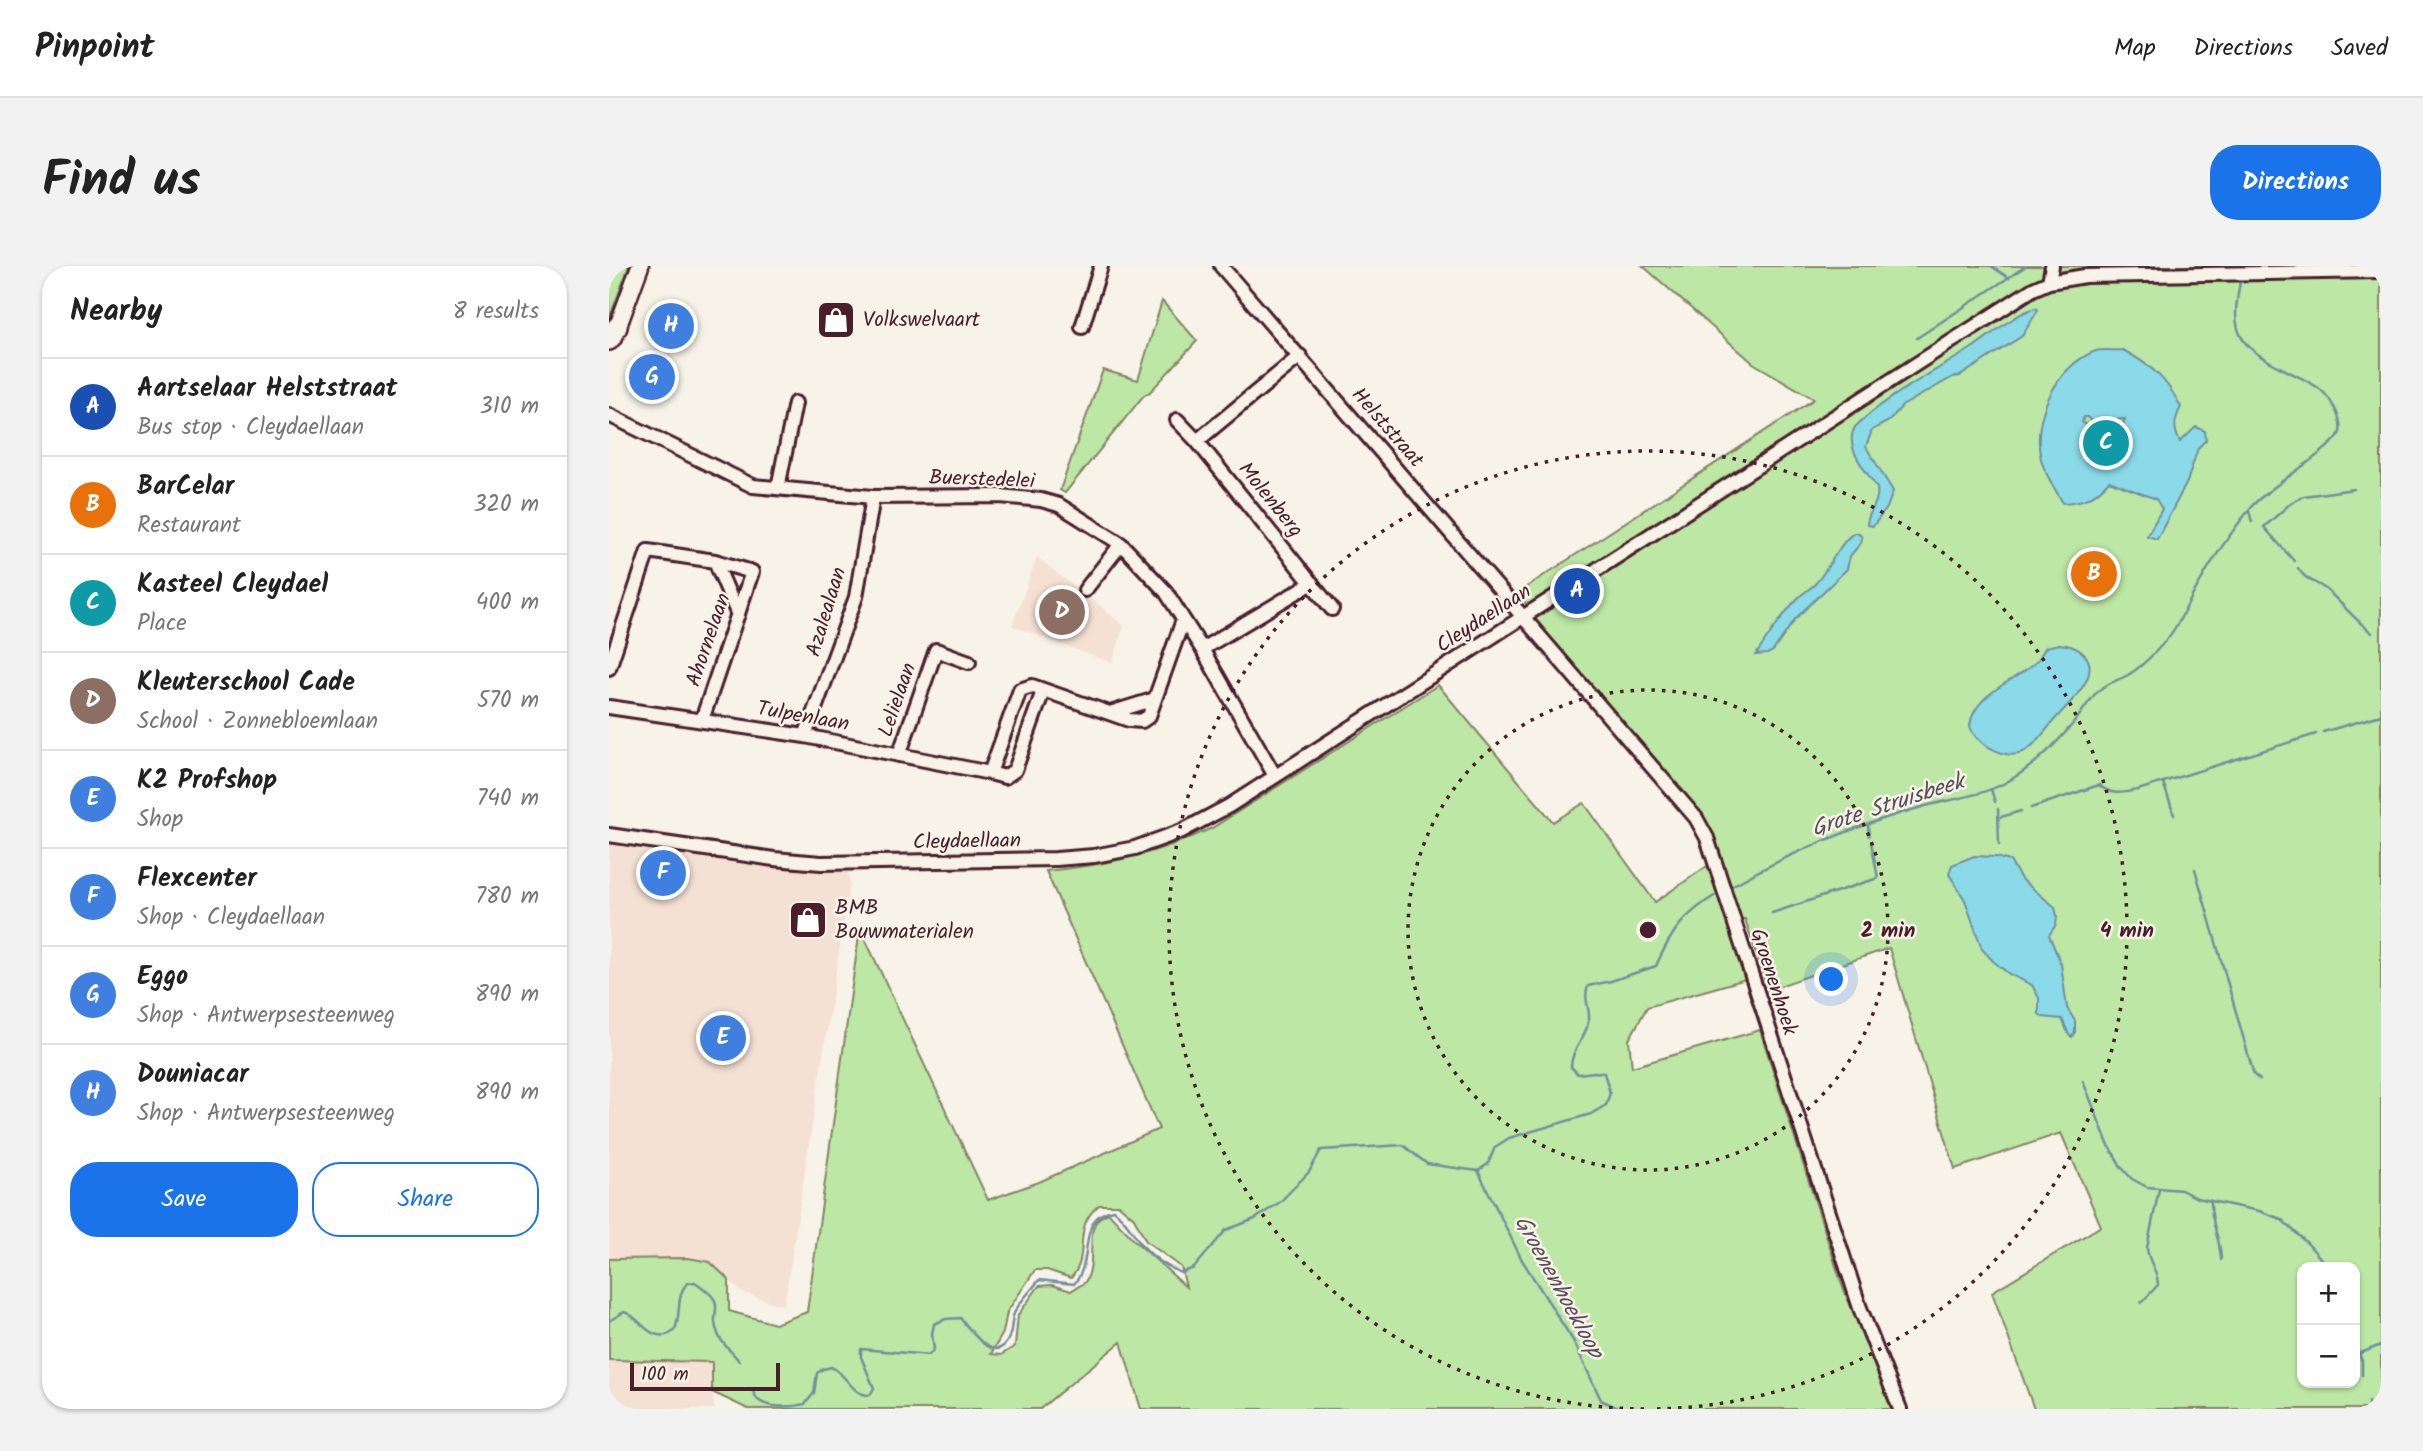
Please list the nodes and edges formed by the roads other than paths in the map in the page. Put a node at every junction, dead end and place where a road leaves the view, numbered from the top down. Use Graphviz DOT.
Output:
graph roads {
  1 [pos="641,266"];
  2 [pos="1101,266"];
  3 [pos="1221,266"];
  4 [pos="2052,266"];
  5 [pos="2381,271"];
  6 [pos="2049,282"];
  7 [pos="1082,327"];
  8 [pos="613,333"];
  9 [pos="609,349"];
  10 [pos="1300,356"];
  11 [pos="795,403"];
  12 [pos="609,415"];
  13 [pos="1177,420"];
  14 [pos="1197,441"];
  15 [pos="778,488"];
  16 [pos="873,497"];
  17 [pos="1121,544"];
  18 [pos="715,561"];
  19 [pos="1312,583"];
  20 [pos="1085,590"];
  21 [pos="1332,609"];
  22 [pos="738,615"];
  23 [pos="1523,616"];
  24 [pos="1183,620"];
  25 [pos="1202,649"];
  26 [pos="969,662"];
  27 [pos="609,668"];
  28 [pos="1044,691"];
  29 [pos="609,707"];
  30 [pos="702,720"];
  31 [pos="805,736"];
  32 [pos="899,755"];
  33 [pos="990,773"];
  34 [pos="1275,776"];
  35 [pos="609,835"];
  36 [pos="1900,1409"];
  1 -- 8 [label="main road"];
  2 -- 7 [label="street"];
  3 -- 10 [label="street, Helststraat"];
  4 -- 6 [label="street"];
  5 -- 6 [label="street, Cleydaellaan"];
  6 -- 23 [label="street, Cleydaellaan"];
  8 -- 9 [label="main road"];
  10 -- 14 [label="street"];
  10 -- 23 [label="street, Helststraat"];
  11 -- 15 [label="street"];
  12 -- 15 [label="street, Buerstedelei"];
  13 -- 14 [label="street, Molenberg"];
  14 -- 19 [label="street, Molenberg"];
  15 -- 16 [label="street, Buerstedelei"];
  16 -- 17 [label="street, Buerstedelei"];
  16 -- 31 [label="street, Azalealaan"];
  17 -- 20 [label="street"];
  17 -- 24 [label="street, Buerstedelei"];
  18 -- 22 [label="street"];
  18 -- 22 [label="street, Ahornelaan"];
  18 -- 27 [label="street"];
  19 -- 21 [label="street, Molenberg"];
  19 -- 25 [label="street"];
  22 -- 30 [label="street, Ahornelaan"];
  23 -- 34 [label="street, Cleydaellaan"];
  23 -- 36 [label="street, Groenenhoek"];
  24 -- 25 [label="street, Buerstedelei"];
  24 -- 28 [label="street"];
  25 -- 34 [label="street, Buerstedelei"];
  26 -- 32 [label="street, Lelielaan"];
  28 -- 33 [label="street"];
  28 -- 33 [label="street"];
  29 -- 30 [label="street, Tulpenlaan"];
  30 -- 31 [label="street, Tulpenlaan"];
  31 -- 32 [label="street, Tulpenlaan"];
  32 -- 33 [label="street, Tulpenlaan"];
  34 -- 35 [label="street, Cleydaellaan"];
}
